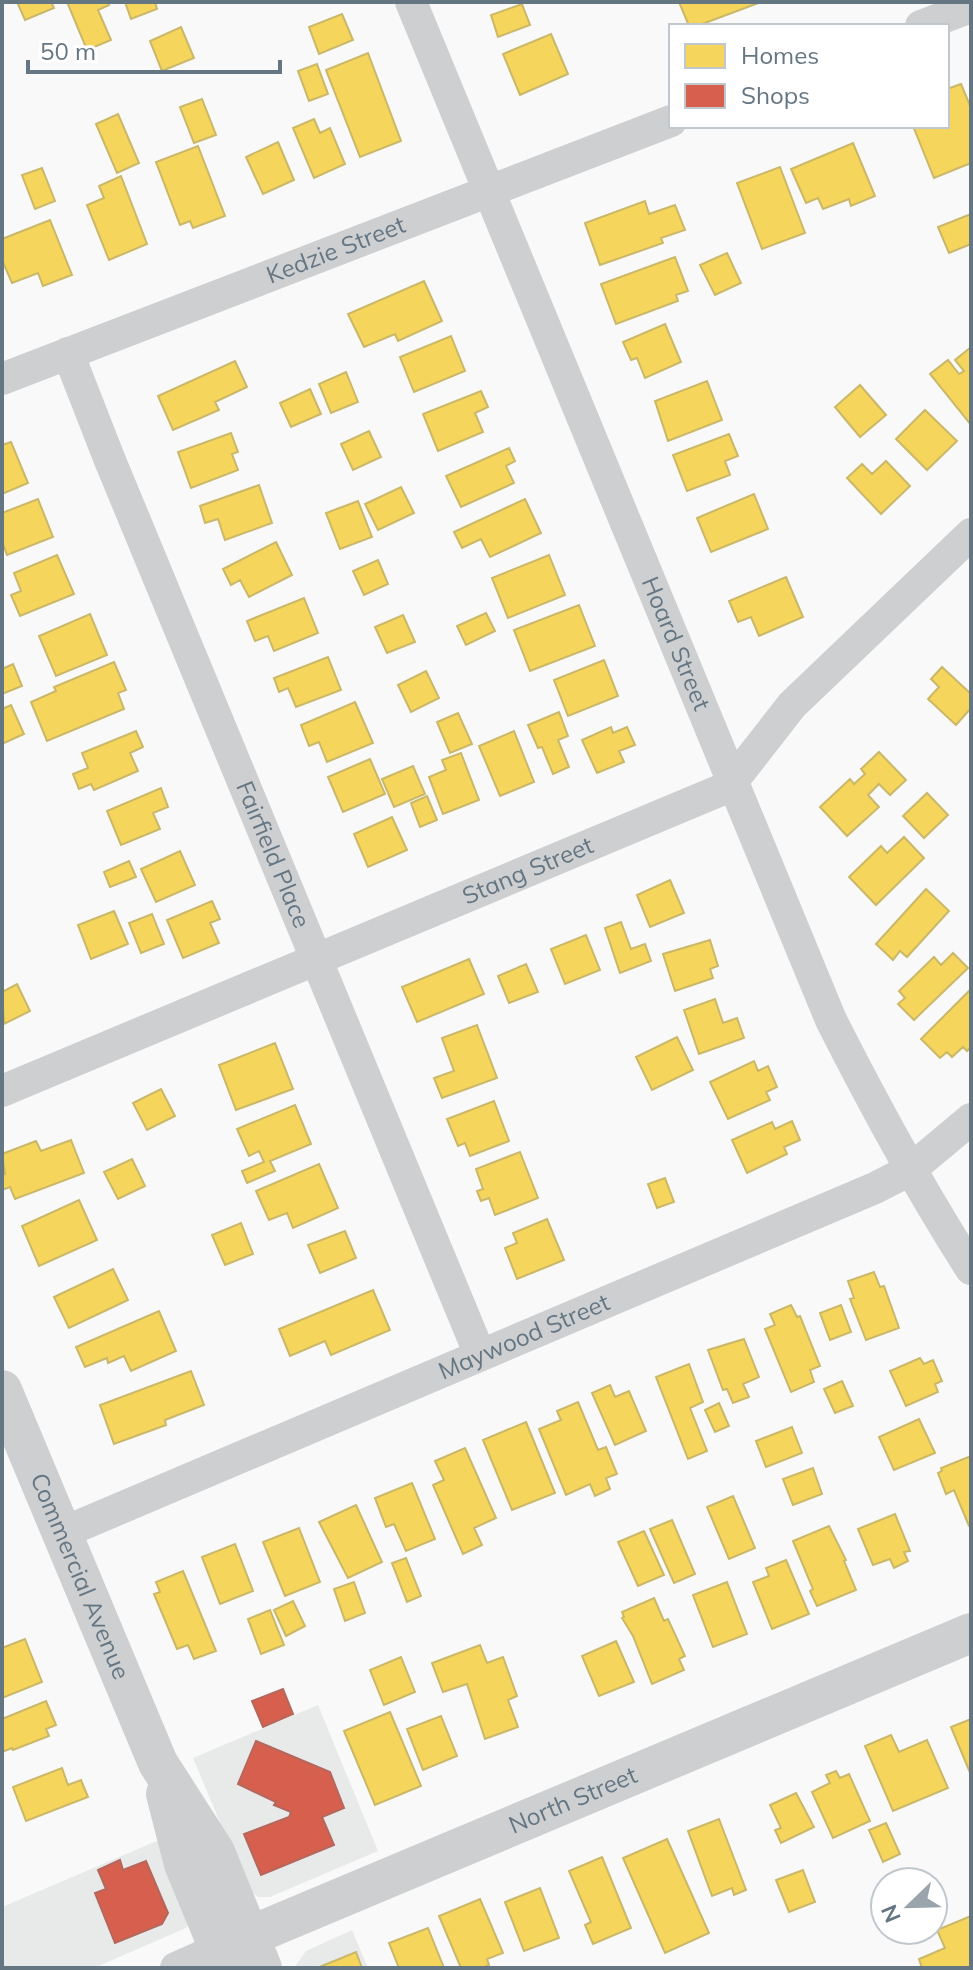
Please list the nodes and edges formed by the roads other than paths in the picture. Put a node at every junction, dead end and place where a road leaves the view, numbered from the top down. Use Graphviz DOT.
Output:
graph roads {
  1 [pos="411,2"];
  2 [pos="971,7"];
  3 [pos="926,24"];
  4 [pos="669,122"];
  5 [pos="489,193"];
  6 [pos="68,353"];
  7 [pos="2,379"];
  8 [pos="971,534"];
  9 [pos="732,782"];
  10 [pos="318,960"];
  11 [pos="2,1091"];
  12 [pos="971,1119"];
  13 [pos="910,1170"];
  14 [pos="971,1269"];
  15 [pos="480,1355"];
  16 [pos="2,1390"];
  17 [pos="62,1533"];
  18 [pos="971,1633"];
  19 [pos="240,1955"];
  20 [pos="176,1968"];
  1 -- 5 [label="street, Hoard Street"];
  2 -- 3 [label="street"];
  4 -- 5 [label="street, Kedzie Street"];
  5 -- 6 [label="street, Kedzie Street"];
  5 -- 9 [label="street, Hoard Street"];
  6 -- 7 [label="street, Kedzie Street"];
  6 -- 10 [label="street, Fairfield Place"];
  8 -- 9 [label="street, Stang Street"];
  9 -- 10 [label="street, Stang Street"];
  9 -- 13 [label="street, Hoard Street"];
  10 -- 11 [label="street, Stang Street"];
  10 -- 15 [label="street, Fairfield Place"];
  12 -- 13 [label="street, Maywood Street"];
  13 -- 14 [label="street, Hoard Street"];
  13 -- 15 [label="street, Maywood Street"];
  15 -- 17 [label="street, Maywood Street"];
  16 -- 17 [label="street, Commercial Avenue"];
  17 -- 19 [label="street, Commercial Avenue"];
  18 -- 19 [label="street, North Street"];
  19 -- 20 [label="street, North Street"];
}
